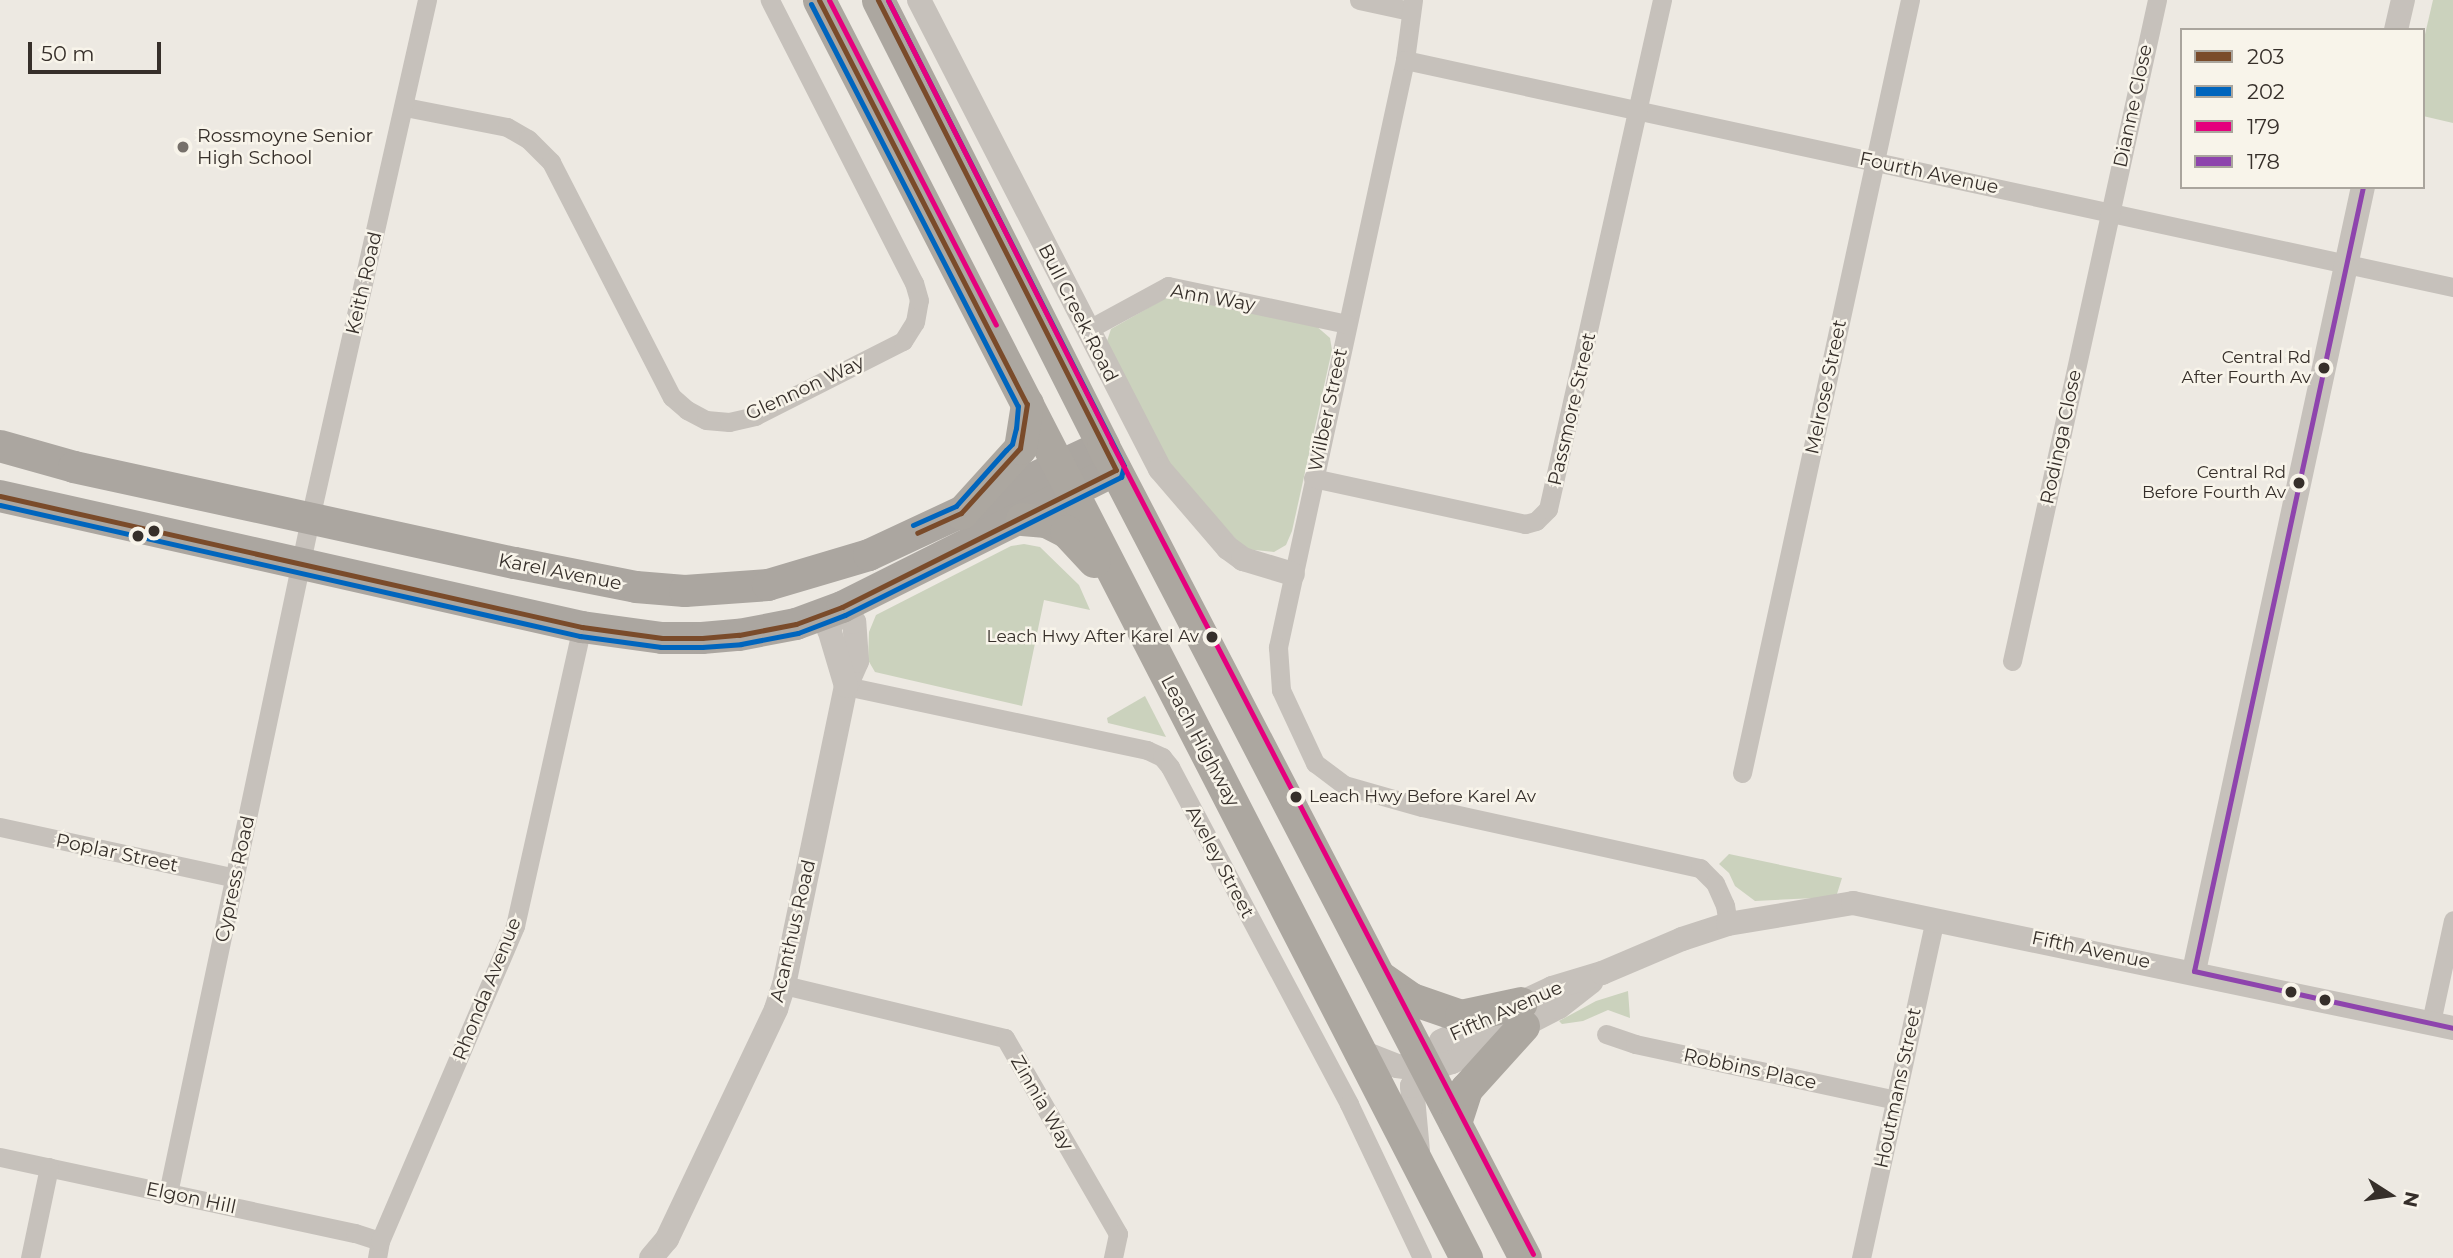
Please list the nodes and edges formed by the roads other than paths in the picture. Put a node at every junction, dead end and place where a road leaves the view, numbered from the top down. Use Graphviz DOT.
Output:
graph roads {
  1 [pos="427,0"];
  2 [pos="770,0"];
  3 [pos="819,0"];
  4 [pos="878,0"];
  5 [pos="919,0"];
  6 [pos="1359,0"];
  7 [pos="1662,0"];
  8 [pos="1910,0"];
  9 [pos="2157,0"];
  10 [pos="2403,0"];
  11 [pos="1411,5"];
  12 [pos="2396,28"];
  13 [pos="1405,60"];
  14 [pos="405,107"];
  15 [pos="1638,110"];
  16 [pos="1875,162"];
  17 [pos="2363,189"];
  18 [pos="2110,212"];
  19 [pos="2346,264"];
  20 [pos="2453,287"];
  21 [pos="1347,324"];
  22 [pos="1087,330"];
  23 [pos="1027,404"];
  24 [pos="0,446"];
  25 [pos="1109,458"];
  26 [pos="1313,478"];
  27 [pos="1066,479"];
  28 [pos="0,496"];
  29 [pos="961,513"];
  30 [pos="310,518"];
  31 [pos="1022,519"];
  32 [pos="869,555"];
  33 [pos="300,565"];
  34 [pos="1293,574"];
  35 [pos="792,579"];
  36 [pos="1119,589"];
  37 [pos="842,607"];
  38 [pos="582,627"];
  39 [pos="2011,662"];
  40 [pos="846,686"];
  41 [pos="1742,773"];
  42 [pos="0,827"];
  43 [pos="235,878"];
  44 [pos="1935,918"];
  45 [pos="2453,920"];
  46 [pos="1728,923"];
  47 [pos="2194,971"];
  48 [pos="1378,976"];
  49 [pos="784,985"];
  50 [pos="1522,1014"];
  51 [pos="2442,1025"];
  52 [pos="1606,1034"];
  53 [pos="1359,1051"];
  54 [pos="1427,1070"];
  55 [pos="1896,1100"];
  56 [pos="1455,1123"];
  57 [pos="0,1157"];
  58 [pos="1419,1166"];
  59 [pos="49,1167"];
  60 [pos="168,1193"];
  61 [pos="379,1250"];
  62 [pos="662,1252"];
  63 [pos="30,1258"];
  64 [pos="1113,1258"];
  65 [pos="1422,1258"];
  66 [pos="1466,1258"];
  67 [pos="1525,1258"];
  68 [pos="1861,1258"];
  1 -- 14 [label="street, Keith Road"];
  2 -- 14 [label="street, Glennon Way"];
  3 -- 23 [label="highway, Leach Highway"];
  4 -- 25 [label="highway"];
  5 -- 22 [label="street, Bull Creek Road"];
  6 -- 11 [label="street"];
  7 -- 15 [label="street, Passmore Street"];
  8 -- 16 [label="street, Melrose Street"];
  9 -- 18 [label="street, Dianne Close"];
  10 -- 12 [label="street"];
  11 -- 13 [label="street, Wilber Street"];
  13 -- 15 [label="street, Fourth Avenue"];
  13 -- 21 [label="street, Wilber Street"];
  14 -- 30 [label="street, Keith Road"];
  15 -- 16 [label="street, Fourth Avenue"];
  15 -- 26 [label="street, Passmore Street"];
  16 -- 18 [label="street, Fourth Avenue"];
  16 -- 41 [label="street, Melrose Street"];
  17 -- 19 [label="street"];
  18 -- 19 [label="street, Fourth Avenue"];
  18 -- 39 [label="street, Rodinga Close"];
  19 -- 20 [label="street, Fourth Avenue"];
  19 -- 47 [label="street"];
  21 -- 22 [label="street, Ann Way"];
  21 -- 26 [label="street, Wilber Street"];
  22 -- 34 [label="street, Bull Creek Road"];
  23 -- 27 [label="highway, Leach Highway"];
  23 -- 29 [label="highway"];
  24 -- 30 [label="main road, Karel Avenue"];
  25 -- 27 [label="main road, Karel Avenue"];
  25 -- 48 [label="highway"];
  26 -- 34 [label="street, Wilber Street"];
  27 -- 29 [label="main road, Karel Avenue"];
  27 -- 31 [label="main road, Karel Avenue"];
  27 -- 36 [label="highway, Leach Highway"];
  28 -- 33 [label="main road, Karel Avenue"];
  29 -- 32 [label="main road, Karel Avenue"];
  30 -- 33 [label="street, Keith Road"];
  30 -- 35 [label="main road, Karel Avenue"];
  31 -- 36 [label="highway"];
  31 -- 37 [label="main road, Karel Avenue"];
  32 -- 35 [label="main road, Karel Avenue"];
  32 -- 37 [label="main road"];
  33 -- 38 [label="main road, Karel Avenue"];
  33 -- 43 [label="street, Cypress Road"];
  34 -- 46 [label="street, Wilber Street"];
  35 -- 37 [label="main road"];
  36 -- 53 [label="highway, Leach Highway"];
  37 -- 38 [label="main road, Karel Avenue"];
  37 -- 40 [label="street, Acanthus Road"];
  38 -- 61 [label="street, Rhonda Avenue"];
  40 -- 49 [label="street, Acanthus Road"];
  40 -- 65 [label="street, Aveley Street"];
  42 -- 43 [label="street, Poplar Street"];
  43 -- 60 [label="street, Cypress Road"];
  44 -- 46 [label="street, Fifth Avenue"];
  44 -- 47 [label="street, Fifth Avenue"];
  44 -- 55 [label="street, Houtmans Street"];
  45 -- 51 [label="street"];
  46 -- 50 [label="street, Fifth Avenue"];
  47 -- 51 [label="street, Fifth Avenue"];
  48 -- 50 [label="highway"];
  48 -- 54 [label="highway"];
  49 -- 62 [label="street, Acanthus Road"];
  49 -- 64 [label="street, Zinnia Way"];
  50 -- 54 [label="street, Fifth Avenue"];
  50 -- 56 [label="highway"];
  52 -- 55 [label="street, Robbins Place"];
  53 -- 54 [label="street, Fifth Avenue"];
  53 -- 58 [label="highway, Leach Highway"];
  54 -- 56 [label="highway"];
  54 -- 58 [label="street"];
  55 -- 68 [label="street, Houtmans Street"];
  56 -- 67 [label="highway"];
  57 -- 59 [label="street, Elgon Hill"];
  58 -- 66 [label="highway, Leach Highway"];
  59 -- 60 [label="street, Elgon Hill"];
  59 -- 63 [label="street"];
  60 -- 61 [label="street, Elgon Hill"];
}
